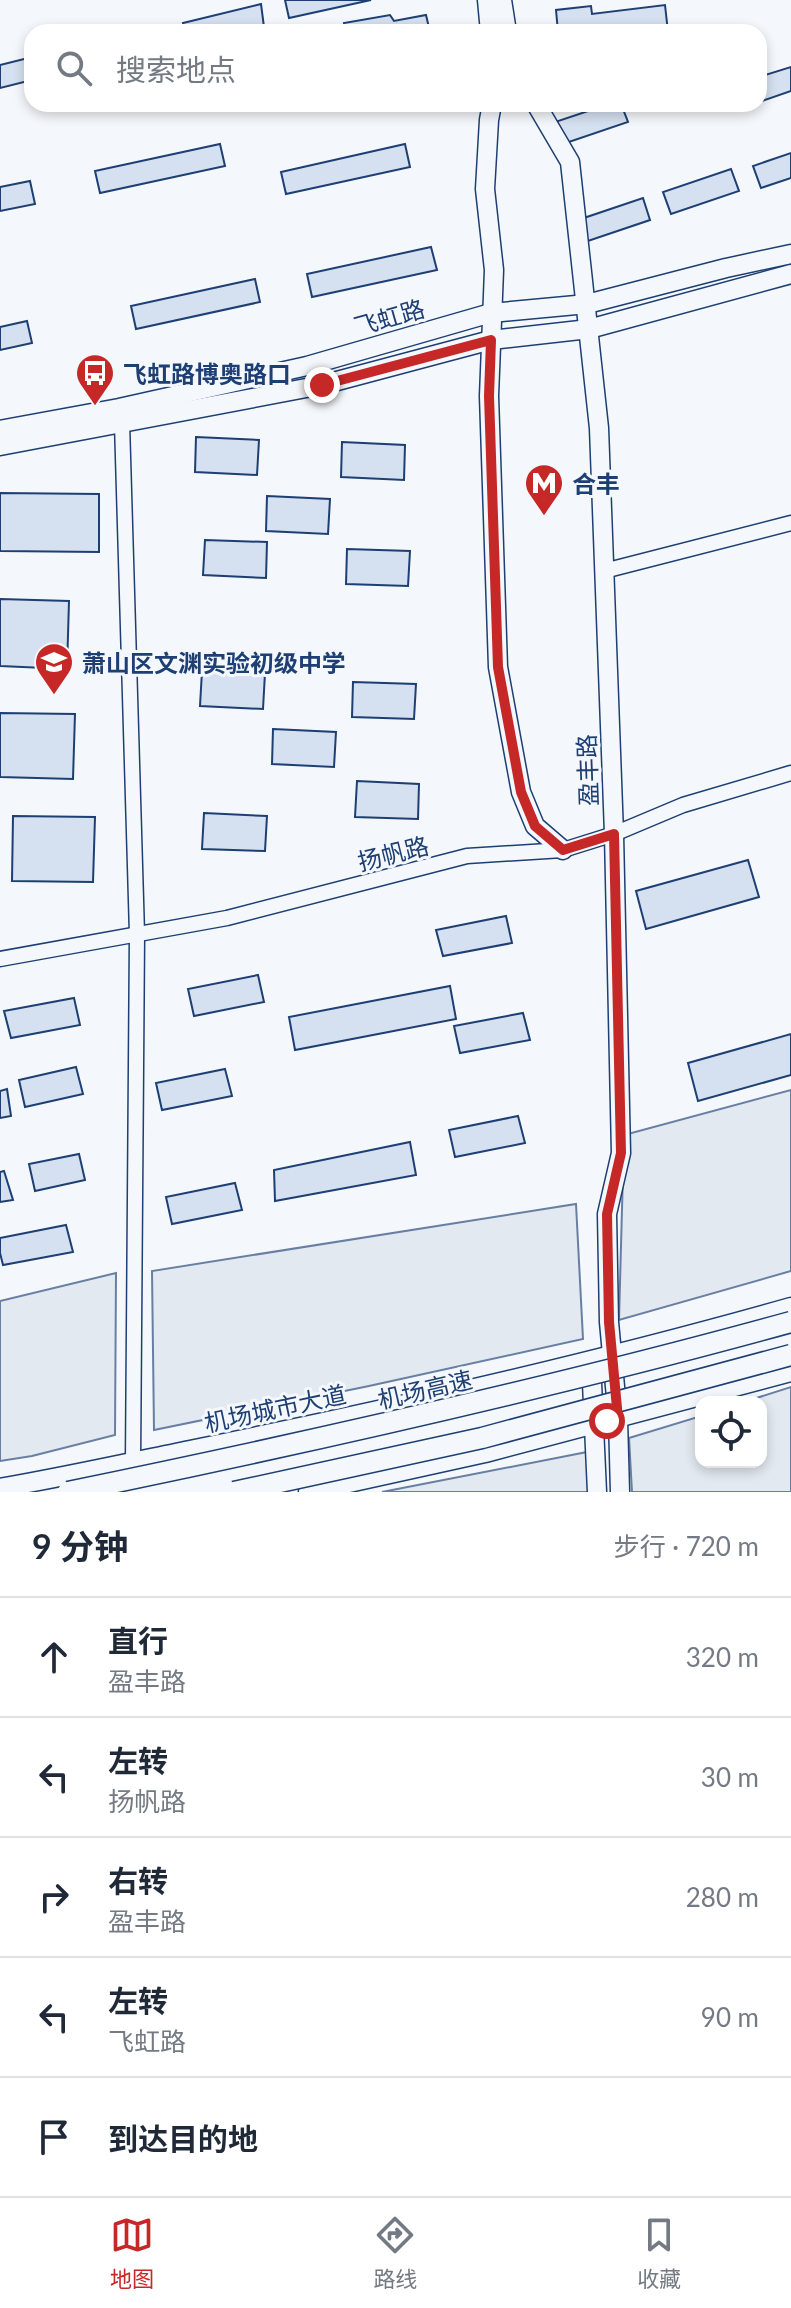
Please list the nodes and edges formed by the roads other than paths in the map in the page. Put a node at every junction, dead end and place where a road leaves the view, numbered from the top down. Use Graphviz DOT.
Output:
graph roads {
  1 [pos="487,0"];
  2 [pos="502,0"];
  3 [pos="489,24"];
  4 [pos="506,24"];
  5 [pos="490,112"];
  6 [pos="541,112"];
  7 [pos="791,254"];
  8 [pos="791,274"];
  9 [pos="587,304"];
  10 [pos="491,313"];
  11 [pos="589,329"];
  12 [pos="491,340"];
  13 [pos="122,423"];
  14 [pos="0,430"];
  15 [pos="0,446"];
  16 [pos="791,523"];
  17 [pos="604,571"];
  18 [pos="791,773"];
  19 [pos="614,834"];
  20 [pos="563,850"];
  21 [pos="137,934"];
  22 [pos="0,959"];
  23 [pos="791,1307"];
  24 [pos="791,1322"];
  25 [pos="791,1355"];
  26 [pos="612,1356"];
  27 [pos="591,1361"];
  28 [pos="791,1372"];
  29 [pos="618,1419"];
  30 [pos="594,1425"];
  31 [pos="133,1462"];
  32 [pos="0,1488"];
  33 [pos="68,1492"];
  34 [pos="234,1492"];
  35 [pos="308,1492"];
  36 [pos="597,1492"];
  37 [pos="620,1492"];
  1 -- 3 [label="main road"];
  2 -- 4 [label="main road"];
  5 -- 10 [label="main road"];
  6 -- 9 [label="main road, 盈丰路"];
  7 -- 9 [label="main road, 飞虹路"];
  8 -- 11 [label="main road, 飞虹路"];
  9 -- 10 [label="main road, 飞虹路"];
  9 -- 11 [label="main road, 盈丰路"];
  10 -- 12 [label="main road"];
  10 -- 14 [label="main road, 飞虹路"];
  11 -- 12 [label="main road, 飞虹路"];
  11 -- 17 [label="main road, 盈丰路"];
  12 -- 13 [label="main road, 飞虹路"];
  12 -- 20 [label="main road"];
  13 -- 15 [label="main road, 飞虹路"];
  13 -- 21 [label="street"];
  16 -- 17 [label="street"];
  17 -- 19 [label="main road, 盈丰路"];
  18 -- 19 [label="street, 扬帆路"];
  19 -- 20 [label="street, 扬帆路"];
  19 -- 26 [label="main road, 盈丰路"];
  20 -- 21 [label="street, 扬帆路"];
  21 -- 22 [label="street, 扬帆路"];
  21 -- 31 [label="street"];
  23 -- 26 [label="main road, 机场城市大道"];
  24 -- 33 [label="highway, 机场高速, bridge"];
  25 -- 34 [label="highway, bridge"];
  26 -- 27 [label="main road, 机场城市大道"];
  26 -- 29 [label="main road, 盈丰路"];
  27 -- 30 [label="main road"];
  27 -- 31 [label="main road, 机场城市大道"];
  28 -- 29 [label="main road"];
  29 -- 30 [label="main road"];
  29 -- 37 [label="main road, 盈丰路"];
  30 -- 35 [label="main road"];
  30 -- 36 [label="main road"];
  31 -- 32 [label="main road, 机场城市大道"];
}
